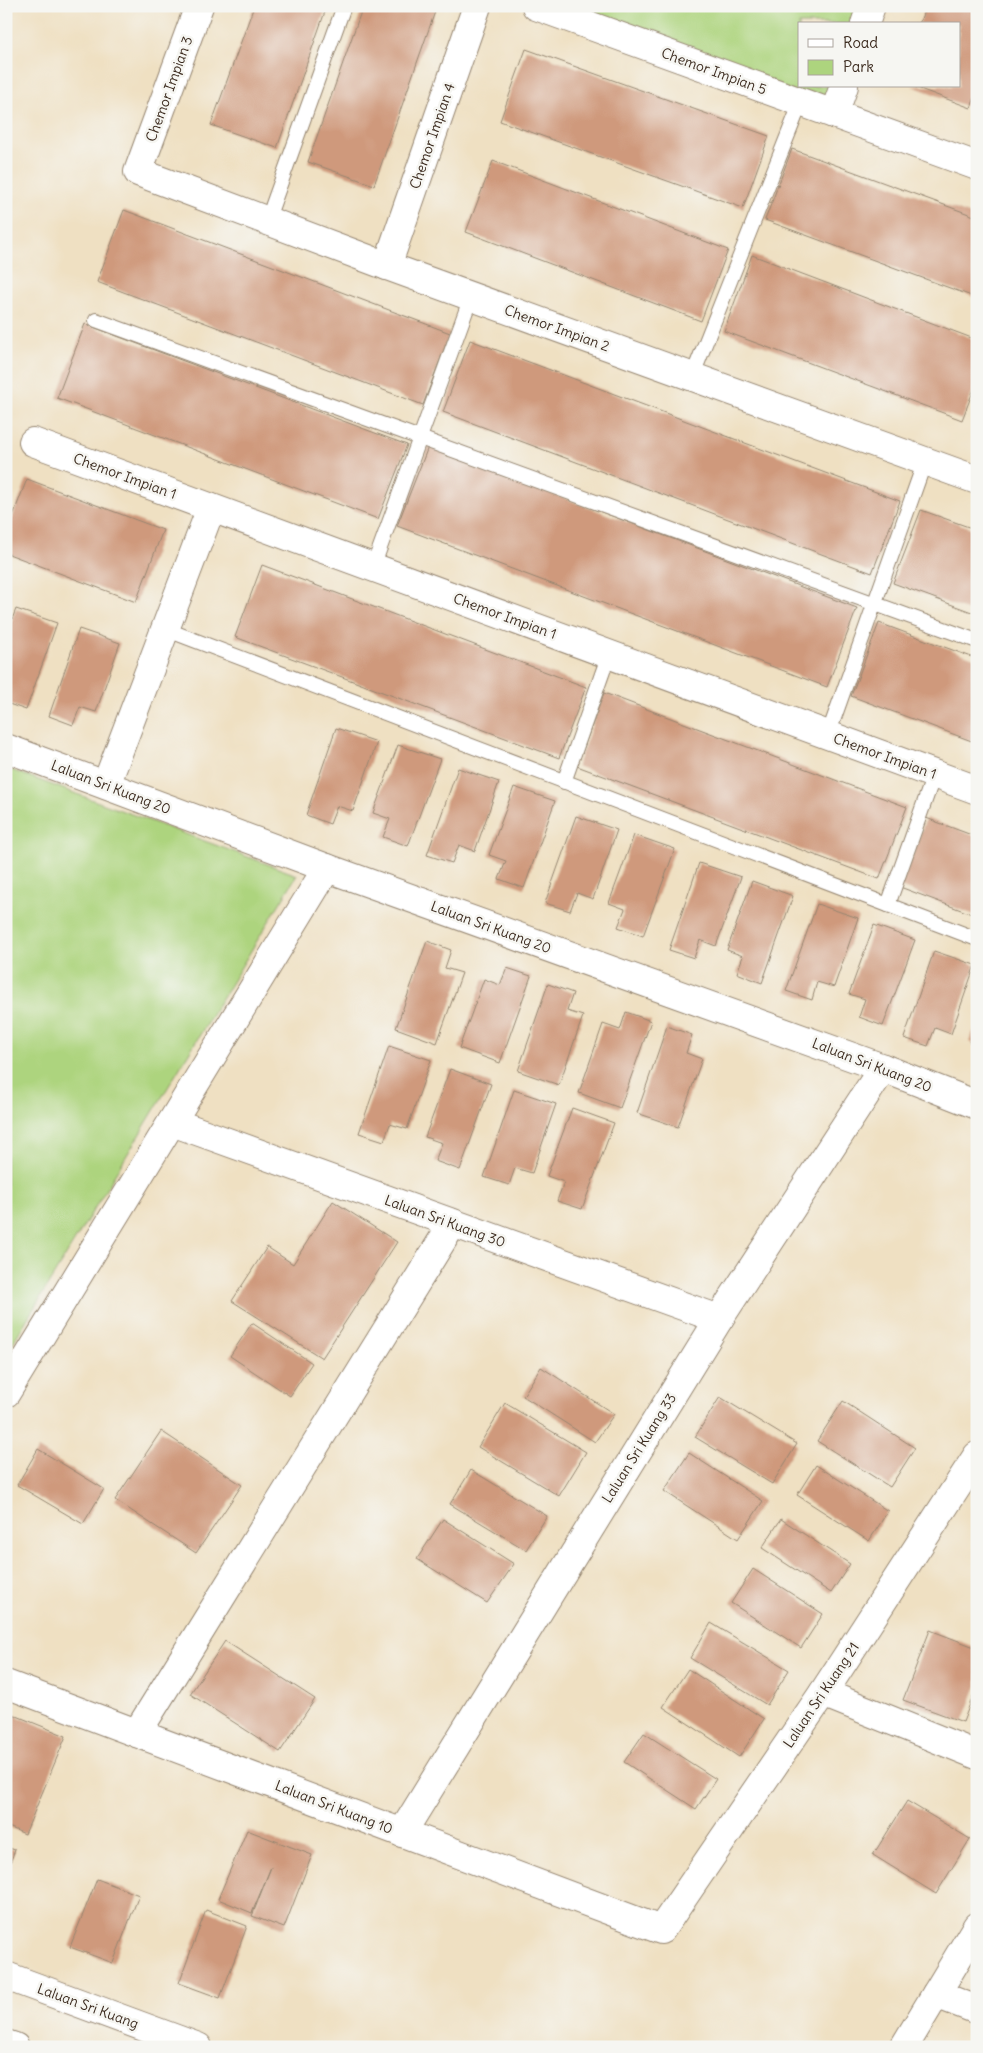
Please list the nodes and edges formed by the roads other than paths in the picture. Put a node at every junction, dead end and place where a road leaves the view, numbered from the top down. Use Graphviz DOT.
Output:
graph roads {
  1 [pos="199,6"];
  2 [pos="344,6"];
  3 [pos="478,6"];
  4 [pos="536,6"];
  5 [pos="871,6"];
  6 [pos="866,22"];
  7 [pos="843,88"];
  8 [pos="801,102"];
  9 [pos="834,114"];
  10 [pos="977,166"];
  11 [pos="138,172"];
  12 [pos="267,221"];
  13 [pos="387,266"];
  14 [pos="471,297"];
  15 [pos="96,320"];
  16 [pos="692,377"];
  17 [pos="420,438"];
  18 [pos="33,442"];
  19 [pos="926,461"];
  20 [pos="977,480"];
  21 [pos="211,508"];
  22 [pos="373,568"];
  23 [pos="875,604"];
  24 [pos="165,629"];
  25 [pos="977,641"];
  26 [pos="609,654"];
  27 [pos="828,735"];
  28 [pos="6,748"];
  29 [pos="934,774"];
  30 [pos="564,782"];
  31 [pos="106,785"];
  32 [pos="977,790"];
  33 [pos="327,868"];
  34 [pos="888,905"];
  35 [pos="977,939"];
  36 [pos="883,1068"];
  37 [pos="977,1105"];
  38 [pos="172,1122"];
  39 [pos="453,1223"];
  40 [pos="719,1319"];
  41 [pos="6,1392"];
  42 [pos="976,1459"];
  43 [pos="6,1684"];
  44 [pos="823,1693"];
  45 [pos="137,1733"];
  46 [pos="977,1755"];
  47 [pos="402,1832"];
  48 [pos="977,1926"];
  49 [pos="661,1930"];
  50 [pos="6,1976"];
  51 [pos="936,1994"];
  52 [pos="977,2010"];
  53 [pos="6,2044"];
  54 [pos="15,2047"];
  55 [pos="198,2047"];
  56 [pos="904,2047"];
  1 -- 11 [label="street, Chemor Impian 3"];
  2 -- 12 [label="lane"];
  3 -- 13 [label="street, Chemor Impian 4"];
  4 -- 8 [label="street, Chemor Impian 5"];
  5 -- 6 [label="street"];
  7 -- 9 [label="street"];
  8 -- 9 [label="street, Chemor Impian 5"];
  8 -- 16 [label="lane"];
  9 -- 10 [label="street, Chemor Impian 5"];
  11 -- 12 [label="street, Chemor Impian 2"];
  12 -- 13 [label="street, Chemor Impian 2"];
  13 -- 14 [label="street, Chemor Impian 2"];
  14 -- 16 [label="street, Chemor Impian 2"];
  14 -- 17 [label="lane"];
  15 -- 17 [label="lane"];
  16 -- 19 [label="street, Chemor Impian 2"];
  17 -- 22 [label="lane"];
  17 -- 23 [label="lane"];
  18 -- 21 [label="street, Chemor Impian 1"];
  19 -- 20 [label="street, Chemor Impian 2"];
  19 -- 23 [label="lane"];
  21 -- 22 [label="street, Chemor Impian 1"];
  21 -- 24 [label="street"];
  22 -- 26 [label="street, Chemor Impian 1"];
  23 -- 25 [label="lane"];
  23 -- 27 [label="lane"];
  24 -- 30 [label="lane"];
  24 -- 31 [label="street"];
  26 -- 27 [label="street, Chemor Impian 1"];
  26 -- 30 [label="lane"];
  27 -- 29 [label="street, Chemor Impian 1"];
  28 -- 31 [label="street, Laluan Sri Kuang 20"];
  29 -- 32 [label="street, Chemor Impian 1"];
  29 -- 34 [label="lane"];
  30 -- 34 [label="lane"];
  31 -- 33 [label="street, Laluan Sri Kuang 20"];
  33 -- 36 [label="street, Laluan Sri Kuang 20"];
  33 -- 38 [label="street"];
  34 -- 35 [label="lane"];
  36 -- 37 [label="street, Laluan Sri Kuang 20"];
  36 -- 40 [label="street, Laluan Sri Kuang 33"];
  38 -- 39 [label="street, Laluan Sri Kuang 30"];
  38 -- 41 [label="street"];
  39 -- 40 [label="street, Laluan Sri Kuang 30"];
  39 -- 45 [label="street"];
  40 -- 47 [label="street, Laluan Sri Kuang 33"];
  42 -- 44 [label="street, Laluan Sri Kuang 21"];
  43 -- 45 [label="street, Laluan Sri Kuang 10"];
  44 -- 46 [label="street"];
  44 -- 49 [label="street, Laluan Sri Kuang 21"];
  45 -- 47 [label="street, Laluan Sri Kuang 10"];
  47 -- 49 [label="street, Laluan Sri Kuang 10"];
  48 -- 51 [label="street"];
  50 -- 55 [label="street, Laluan Sri Kuang"];
  51 -- 52 [label="street"];
  51 -- 56 [label="street"];
  53 -- 54 [label="street"];
}
